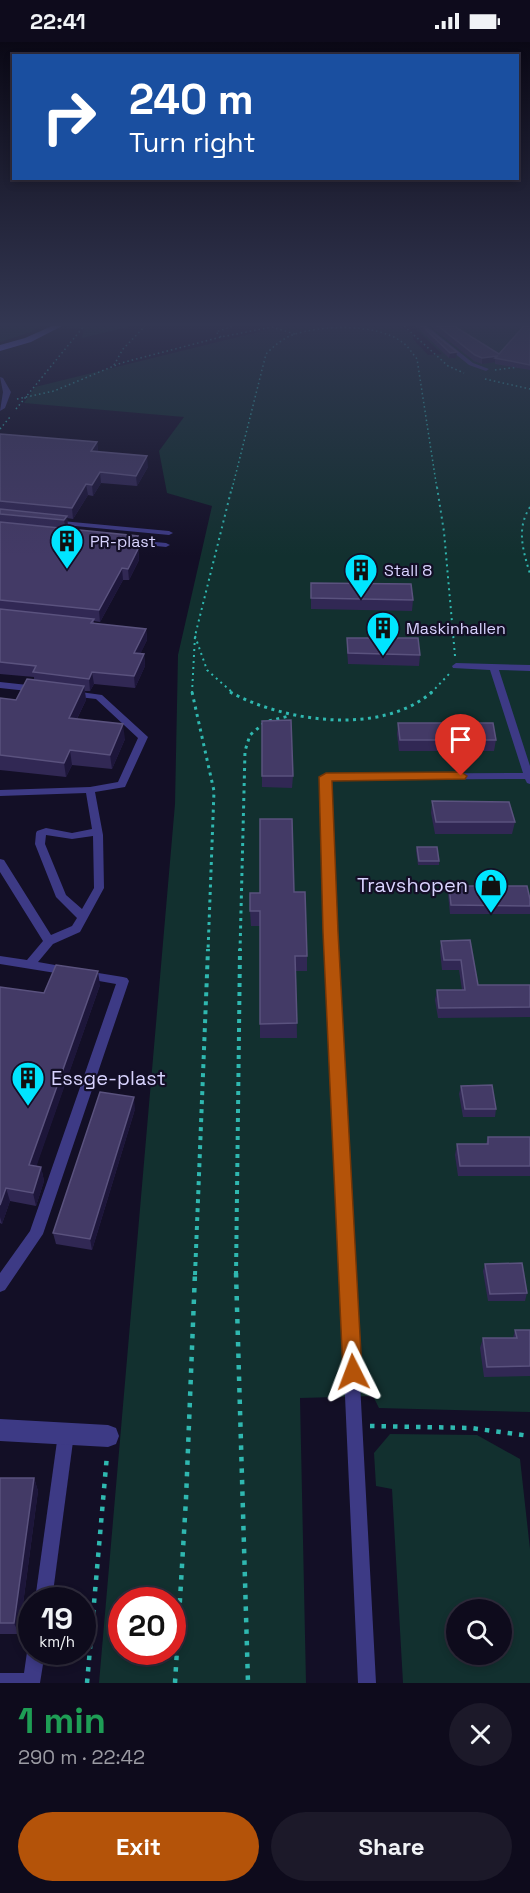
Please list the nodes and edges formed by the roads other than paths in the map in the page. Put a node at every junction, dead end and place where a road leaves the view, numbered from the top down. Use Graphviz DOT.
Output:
graph roads {
  1 [pos="45,521"];
  2 [pos="169,533"];
  3 [pos="119,541"];
  4 [pos="166,545"];
  5 [pos="456,666"];
  6 [pos="494,667"];
  7 [pos="530,668"];
  8 [pos="0,685"];
  9 [pos="44,690"];
  10 [pos="66,693"];
  11 [pos="529,778"];
  12 [pos="90,790"];
  13 [pos="0,793"];
  14 [pos="97,832"];
  15 [pos="0,863"];
  16 [pos="82,917"];
  17 [pos="49,941"];
  18 [pos="0,960"];
  19 [pos="28,965"];
  20 [pos="0,1285"];
  21 [pos="0,1430"];
  22 [pos="66,1434"];
  23 [pos="108,1436"];
  24 [pos="45,1587"];
  25 [pos="34,1665"];
  26 [pos="0,1682"];
  27 [pos="367,1683"];
  1 -- 2 [label="lane"];
  3 -- 4 [label="lane"];
  5 -- 6 [label="lane"];
  6 -- 7 [label="lane"];
  6 -- 11 [label="lane"];
  8 -- 9 [label="lane"];
  10 -- 12 [label="lane"];
  11 -- 27 [label="lane"];
  12 -- 13 [label="lane"];
  12 -- 14 [label="lane"];
  14 -- 16 [label="lane"];
  14 -- 16 [label="lane"];
  15 -- 17 [label="lane"];
  16 -- 17 [label="lane"];
  17 -- 19 [label="lane"];
  18 -- 19 [label="lane"];
  19 -- 20 [label="lane"];
  21 -- 22 [label="street"];
  22 -- 23 [label="street"];
  22 -- 24 [label="lane"];
  25 -- 26 [label="lane"];
}
